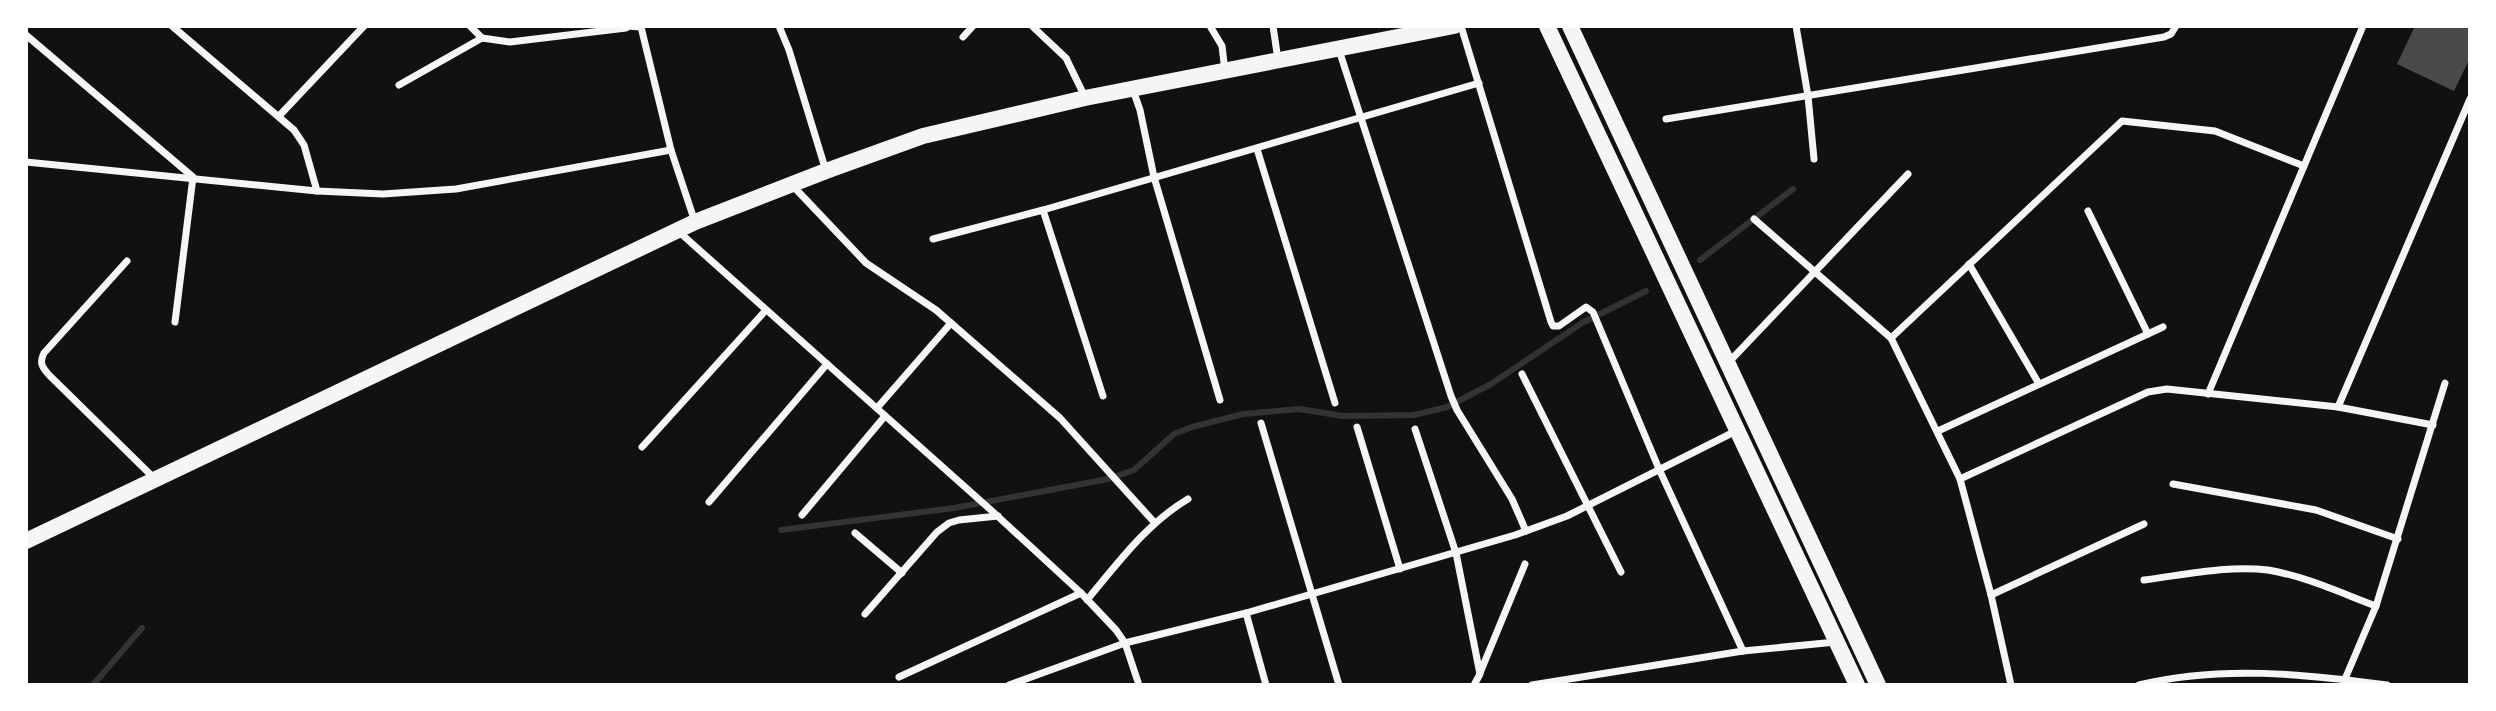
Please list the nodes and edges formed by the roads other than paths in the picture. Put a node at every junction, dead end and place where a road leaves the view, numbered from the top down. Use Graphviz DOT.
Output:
graph roads {
  1 [pos="172,26"];
  2 [pos="365,26"];
  3 [pos="470,26"];
  4 [pos="646,26"];
  5 [pos="779,26"];
  6 [pos="973,26"];
  7 [pos="1032,26"];
  8 [pos="1210,26"];
  9 [pos="1273,26"];
  10 [pos="1454,26"];
  11 [pos="1461,26"];
  12 [pos="1547,26"];
  13 [pos="1570,26"];
  14 [pos="1796,26"];
  15 [pos="2176,26"];
  16 [pos="2363,26"];
  17 [pos="626,27"];
  18 [pos="640,27"];
  19 [pos="26,35"];
  20 [pos="963,37"];
  21 [pos="482,38"];
  22 [pos="1339,50"];
  23 [pos="1278,61"];
  24 [pos="1225,71"];
  25 [pos="1479,83"];
  26 [pos="399,85"];
  27 [pos="1133,89"];
  28 [pos="1808,96"];
  29 [pos="1085,98"];
  30 [pos="2470,99"];
  31 [pos="279,116"];
  32 [pos="1361,117"];
  33 [pos="1666,120"];
  34 [pos="1256,149"];
  35 [pos="671,150"];
  36 [pos="1814,159"];
  37 [pos="26,162"];
  38 [pos="2304,166"];
  39 [pos="825,171"];
  40 [pos="1908,174"];
  41 [pos="193,177"];
  42 [pos="1154,177"];
  43 [pos="792,184"];
  44 [pos="317,191"];
  45 [pos="1043,210"];
  46 [pos="2088,211"];
  47 [pos="1754,219"];
  48 [pos="695,222"];
  49 [pos="678,231"];
  50 [pos="933,239"];
  51 [pos="128,261"];
  52 [pos="1969,264"];
  53 [pos="1816,271"];
  54 [pos="766,310"];
  55 [pos="175,322"];
  56 [pos="951,323"];
  57 [pos="2163,327"];
  58 [pos="2148,334"];
  59 [pos="1891,338"];
  60 [pos="827,363"];
  61 [pos="1727,364"];
  62 [pos="1522,374"];
  63 [pos="2445,383"];
  64 [pos="2039,384"];
  65 [pos="2208,394"];
  66 [pos="1103,396"];
  67 [pos="1220,400"];
  68 [pos="1335,403"];
  69 [pos="2338,407"];
  70 [pos="877,408"];
  71 [pos="885,416"];
  72 [pos="1261,423"];
  73 [pos="2433,425"];
  74 [pos="1357,427"];
  75 [pos="1415,429"];
  76 [pos="1737,430"];
  77 [pos="1937,430"];
  78 [pos="642,447"];
  79 [pos="1659,469"];
  80 [pos="156,479"];
  81 [pos="1960,479"];
  82 [pos="2174,484"];
  83 [pos="1188,499"];
  84 [pos="709,502"];
  85 [pos="1588,506"];
  86 [pos="995,513"];
  87 [pos="802,515"];
  88 [pos="1154,522"];
  89 [pos="2144,524"];
  90 [pos="1526,531"];
  91 [pos="855,533"];
  92 [pos="2398,539"];
  93 [pos="26,541"];
  94 [pos="1456,552"];
  95 [pos="1525,564"];
  96 [pos="1400,569"];
  97 [pos="1621,572"];
  98 [pos="902,573"];
  99 [pos="2144,580"];
  100 [pos="1081,593"];
  101 [pos="1314,594"];
  102 [pos="1992,595"];
  103 [pos="1087,600"];
  104 [pos="2376,606"];
  105 [pos="1246,613"];
  106 [pos="865,614"];
  107 [pos="1837,641"];
  108 [pos="1125,643"];
  109 [pos="1743,651"];
  110 [pos="1480,674"];
  111 [pos="899,677"];
  112 [pos="2345,679"];
  113 [pos="1009,685"];
  114 [pos="1139,685"];
  115 [pos="1266,685"];
  116 [pos="1339,685"];
  117 [pos="1474,685"];
  118 [pos="1532,685"];
  119 [pos="1857,685"];
  120 [pos="1878,685"];
  121 [pos="2011,685"];
  122 [pos="2139,685"];
  123 [pos="2387,685"];
  1 -- 31 [label="street"];
  2 -- 31 [label="street"];
  3 -- 21 [label="street"];
  4 -- 18 [label="street"];
  5 -- 39 [label="street"];
  6 -- 20 [label="street"];
  7 -- 29 [label="street"];
  8 -- 24 [label="street"];
  9 -- 23 [label="street"];
  10 -- 22 [label="main road"];
  11 -- 25 [label="street"];
  12 -- 76 [label="main road"];
  13 -- 61 [label="main road"];
  14 -- 28 [label="street"];
  15 -- 28 [label="street"];
  16 -- 38 [label="street"];
  17 -- 18 [label="street"];
  17 -- 21 [label="street"];
  18 -- 35 [label="street"];
  19 -- 41 [label="street"];
  21 -- 26 [label="street"];
  22 -- 23 [label="main road"];
  22 -- 32 [label="street"];
  23 -- 24 [label="main road"];
  24 -- 27 [label="main road"];
  25 -- 32 [label="street"];
  25 -- 79 [label="street"];
  27 -- 29 [label="main road"];
  27 -- 42 [label="street"];
  28 -- 33 [label="street"];
  28 -- 36 [label="street"];
  29 -- 39 [label="main road"];
  30 -- 69 [label="street"];
  31 -- 44 [label="street"];
  32 -- 34 [label="street"];
  32 -- 90 [label="street"];
  34 -- 42 [label="street"];
  34 -- 68 [label="street"];
  35 -- 44 [label="street"];
  35 -- 48 [label="street"];
  37 -- 41 [label="street"];
  38 -- 52 [label="street"];
  38 -- 65 [label="street"];
  39 -- 43 [label="main road"];
  40 -- 53 [label="street"];
  41 -- 44 [label="street"];
  41 -- 55 [label="street"];
  42 -- 45 [label="street"];
  42 -- 67 [label="street"];
  43 -- 48 [label="main road"];
  43 -- 56 [label="street"];
  45 -- 50 [label="street"];
  45 -- 66 [label="street"];
  46 -- 58 [label="street"];
  47 -- 53 [label="street"];
  48 -- 49 [label="main road"];
  49 -- 54 [label="street"];
  49 -- 80 [label="main road"];
  51 -- 80 [label="street"];
  52 -- 59 [label="street"];
  52 -- 64 [label="street"];
  53 -- 59 [label="street"];
  53 -- 61 [label="street"];
  54 -- 60 [label="street"];
  54 -- 78 [label="street"];
  56 -- 70 [label="street"];
  56 -- 88 [label="street"];
  57 -- 58 [label="street"];
  58 -- 64 [label="street"];
  59 -- 77 [label="street"];
  60 -- 70 [label="street"];
  60 -- 84 [label="street"];
  61 -- 120 [label="main road"];
  62 -- 85 [label="street"];
  63 -- 73 [label="street"];
  64 -- 77 [label="street"];
  65 -- 69 [label="street"];
  65 -- 81 [label="street"];
  69 -- 73 [label="street"];
  70 -- 71 [label="street"];
  71 -- 86 [label="street"];
  71 -- 87 [label="street"];
  72 -- 101 [label="street"];
  73 -- 92 [label="street"];
  74 -- 96 [label="street"];
  75 -- 94 [label="street"];
  76 -- 79 [label="street"];
  76 -- 107 [label="main road"];
  77 -- 81 [label="street"];
  79 -- 85 [label="street"];
  79 -- 109 [label="street"];
  80 -- 93 [label="main road"];
  81 -- 102 [label="street"];
  82 -- 92 [label="street"];
  83 -- 88 [label="street"];
  85 -- 90 [label="street"];
  85 -- 97 [label="street"];
  86 -- 98 [label="street"];
  86 -- 100 [label="street"];
  88 -- 103 [label="street"];
  89 -- 102 [label="street"];
  90 -- 94 [label="street"];
  91 -- 98 [label="street"];
  92 -- 104 [label="street"];
  94 -- 96 [label="street"];
  94 -- 110 [label="street"];
  95 -- 110 [label="street"];
  96 -- 101 [label="street"];
  98 -- 106 [label="street"];
  99 -- 104 [label="street"];
  100 -- 103 [label="street"];
  100 -- 111 [label="street"];
  101 -- 105 [label="street"];
  101 -- 116 [label="street"];
  102 -- 121 [label="street"];
  103 -- 108 [label="street"];
  104 -- 112 [label="street"];
  105 -- 108 [label="street"];
  105 -- 115 [label="street"];
  107 -- 109 [label="street"];
  107 -- 119 [label="main road"];
  108 -- 113 [label="street"];
  108 -- 114 [label="street"];
  109 -- 118 [label="street"];
  110 -- 117 [label="street"];
  112 -- 122 [label="street"];
  112 -- 123 [label="street"];
}
